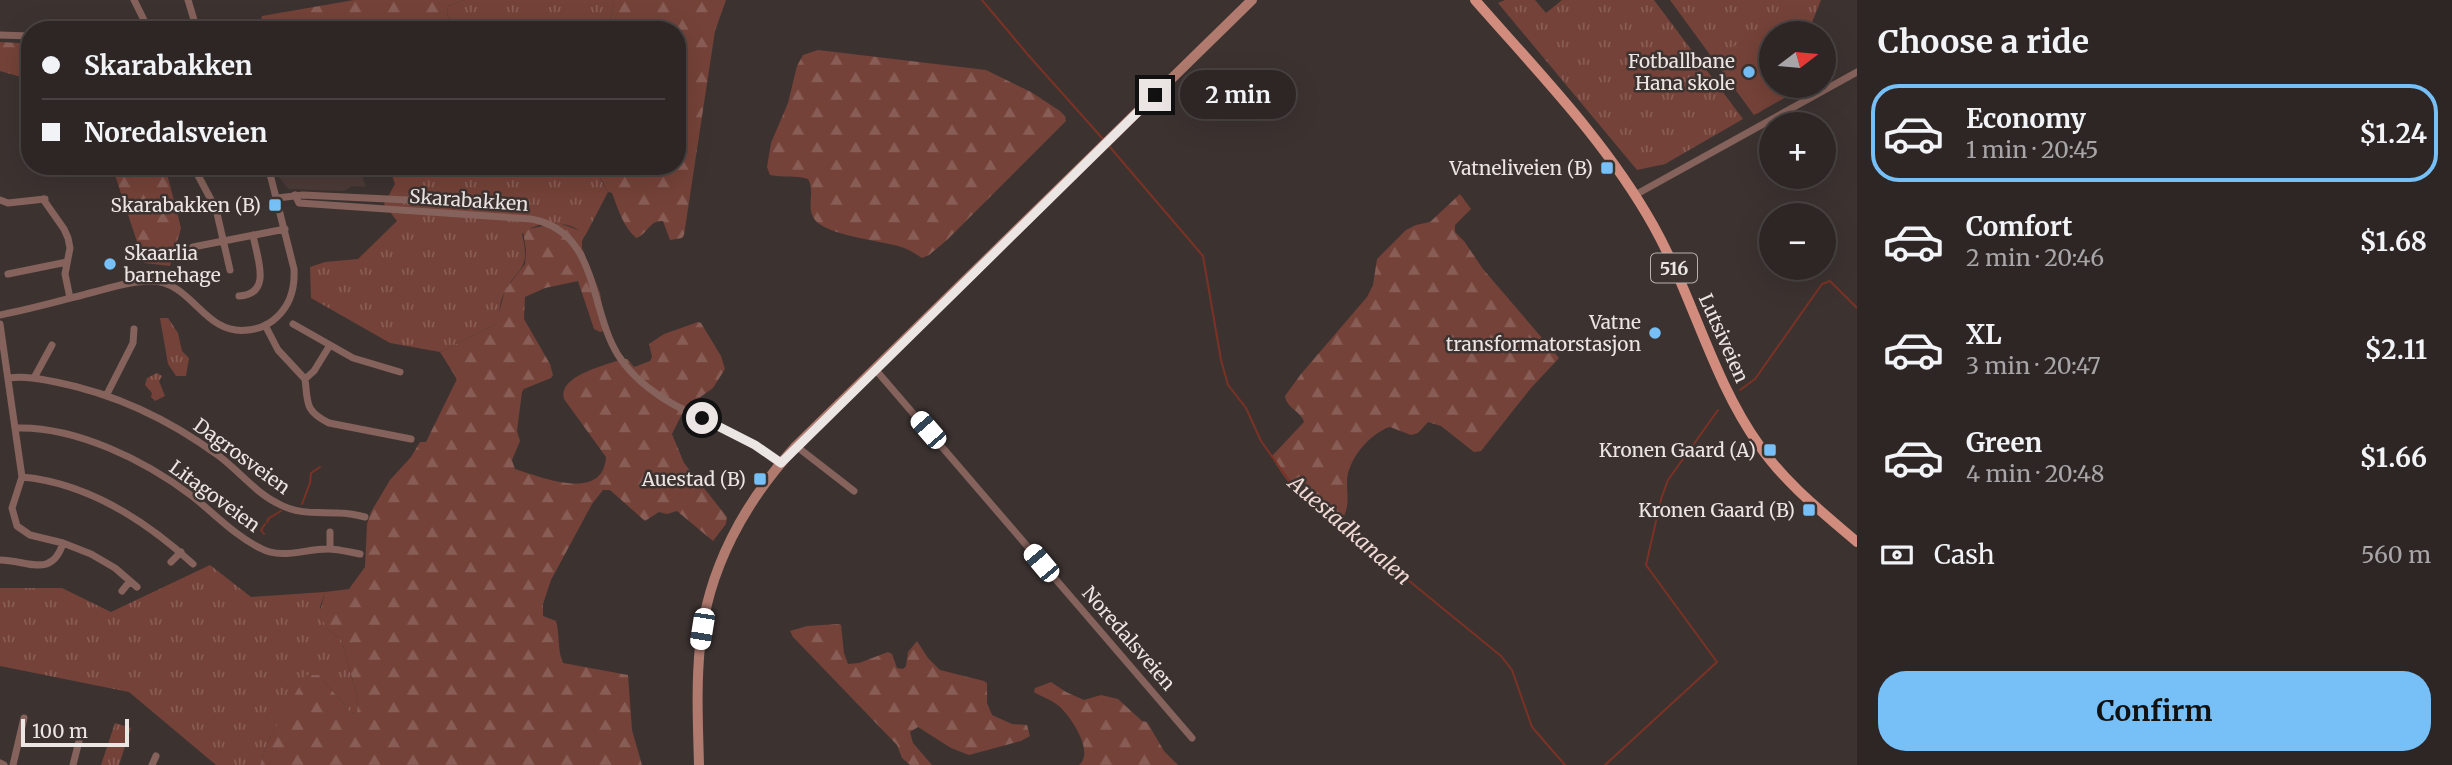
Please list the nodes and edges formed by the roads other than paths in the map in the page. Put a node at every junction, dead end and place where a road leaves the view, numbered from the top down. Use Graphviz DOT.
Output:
graph roads {
  1 [pos="134,0"];
  2 [pos="188,0"];
  3 [pos="1252,0"];
  4 [pos="1475,0"];
  5 [pos="144,21"];
  6 [pos="194,21"];
  7 [pos="0,35"];
  8 [pos="21,36"];
  9 [pos="1857,72"];
  10 [pos="198,175"];
  11 [pos="271,175"];
  12 [pos="295,195"];
  13 [pos="1635,195"];
  14 [pos="277,198"];
  15 [pos="0,200"];
  16 [pos="451,202"];
  17 [pos="285,229"];
  18 [pos="253,235"];
  19 [pos="223,240"];
  20 [pos="193,247"];
  21 [pos="67,262"];
  22 [pos="230,270"];
  23 [pos="8,274"];
  24 [pos="239,296"];
  25 [pos="71,298"];
  26 [pos="0,314"];
  27 [pos="0,324"];
  28 [pos="293,324"];
  29 [pos="265,325"];
  30 [pos="134,329"];
  31 [pos="51,345"];
  32 [pos="330,345"];
  33 [pos="875,369"];
  34 [pos="400,372"];
  35 [pos="9,378"];
  36 [pos="34,378"];
  37 [pos="305,379"];
  38 [pos="107,394"];
  39 [pos="16,428"];
  40 [pos="411,439"];
  41 [pos="796,446"];
  42 [pos="781,463"];
  43 [pos="22,477"];
  44 [pos="854,491"];
  45 [pos="365,517"];
  46 [pos="330,532"];
  47 [pos="1857,542"];
  48 [pos="63,543"];
  49 [pos="330,549"];
  50 [pos="181,552"];
  51 [pos="359,554"];
  52 [pos="0,561"];
  53 [pos="171,562"];
  54 [pos="193,564"];
  55 [pos="130,581"];
  56 [pos="137,587"];
  57 [pos="122,591"];
  58 [pos="24,718"];
  59 [pos="82,729"];
  60 [pos="1192,738"];
  61 [pos="156,756"];
  62 [pos="13,765"];
  63 [pos="73,765"];
  64 [pos="152,765"];
  65 [pos="699,765"];
  1 -- 5 [label="street"];
  2 -- 6 [label="street"];
  3 -- 33 [label="main road"];
  4 -- 13 [label="main road, Lutsiveien / 516"];
  7 -- 8 [label="street"];
  9 -- 13 [label="street"];
  10 -- 19 [label="street"];
  11 -- 14 [label="street"];
  12 -- 14 [label="street, Skarabakken"];
  12 -- 16 [label="street, Skarabakken"];
  12 -- 42 [label="street, Skarabakken"];
  13 -- 47 [label="main road, Lutsiveien / 516"];
  14 -- 17 [label="street"];
  15 -- 21 [label="street"];
  17 -- 18 [label="street"];
  17 -- 29 [label="street"];
  18 -- 19 [label="street"];
  18 -- 24 [label="street"];
  19 -- 20 [label="street"];
  19 -- 22 [label="street"];
  21 -- 23 [label="street"];
  21 -- 25 [label="street"];
  25 -- 26 [label="street"];
  25 -- 29 [label="street"];
  27 -- 35 [label="street"];
  28 -- 32 [label="street"];
  29 -- 37 [label="street"];
  30 -- 38 [label="street"];
  31 -- 36 [label="street"];
  32 -- 34 [label="street"];
  32 -- 37 [label="street"];
  33 -- 41 [label="main road"];
  33 -- 60 [label="street, Noredalsveien"];
  35 -- 36 [label="street, Dagrosveien"];
  35 -- 39 [label="street"];
  36 -- 38 [label="street, Dagrosveien"];
  37 -- 40 [label="street"];
  38 -- 45 [label="street, Dagrosveien"];
  39 -- 43 [label="street"];
  39 -- 49 [label="street, Litagoveien"];
  41 -- 42 [label="main road"];
  41 -- 44 [label="street"];
  42 -- 65 [label="main road"];
  43 -- 48 [label="street"];
  43 -- 50 [label="street"];
  46 -- 49 [label="street"];
  48 -- 52 [label="street"];
  48 -- 55 [label="street"];
  49 -- 51 [label="street, Litagoveien"];
  50 -- 53 [label="street"];
  50 -- 54 [label="street"];
  55 -- 56 [label="street"];
  55 -- 57 [label="street"];
  58 -- 62 [label="street"];
  59 -- 63 [label="street"];
  61 -- 64 [label="street"];
}
